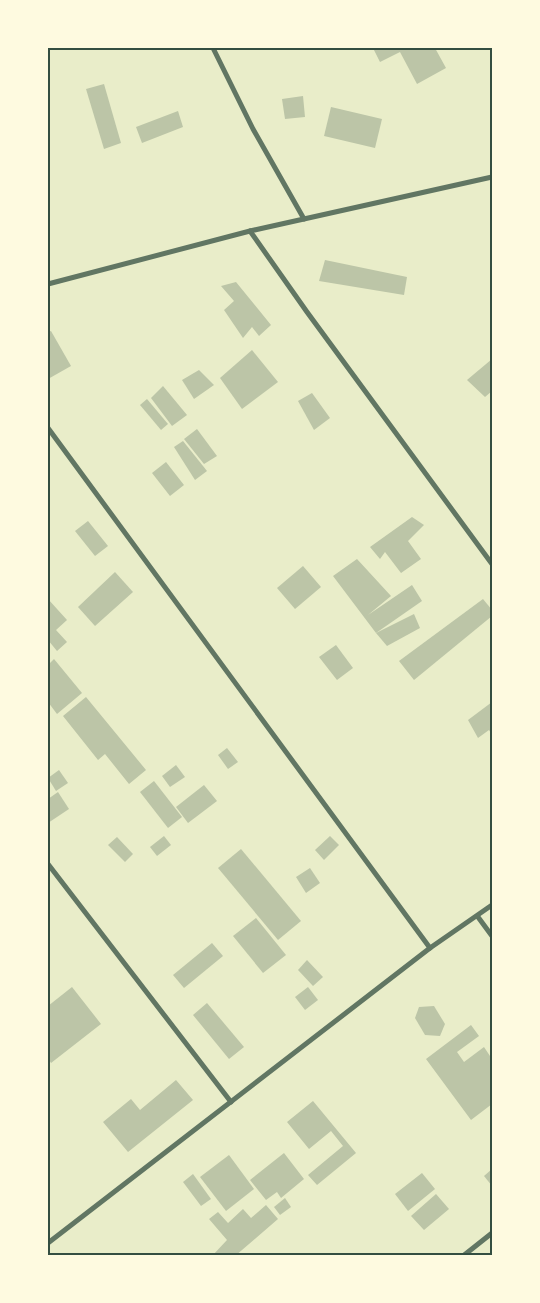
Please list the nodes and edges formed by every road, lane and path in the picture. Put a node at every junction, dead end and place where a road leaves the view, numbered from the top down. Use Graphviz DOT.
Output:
graph roads {
  1 [pos="213,48"];
  2 [pos="492,177"];
  3 [pos="304,219"];
  4 [pos="250,231"];
  5 [pos="48,284"];
  6 [pos="48,428"];
  7 [pos="492,564"];
  8 [pos="48,864"];
  9 [pos="492,905"];
  10 [pos="478,916"];
  11 [pos="492,936"];
  12 [pos="430,948"];
  13 [pos="231,1102"];
  14 [pos="492,1233"];
  15 [pos="48,1243"];
  16 [pos="463,1256"];
  1 -- 3 [label="street"];
  2 -- 3 [label="street"];
  3 -- 4 [label="street"];
  4 -- 5 [label="street"];
  4 -- 7 [label="street"];
  6 -- 12 [label="street"];
  8 -- 13 [label="street"];
  9 -- 10 [label="street"];
  10 -- 11 [label="street"];
  10 -- 12 [label="street"];
  12 -- 13 [label="street"];
  13 -- 15 [label="street"];
  14 -- 16 [label="street"];
}
